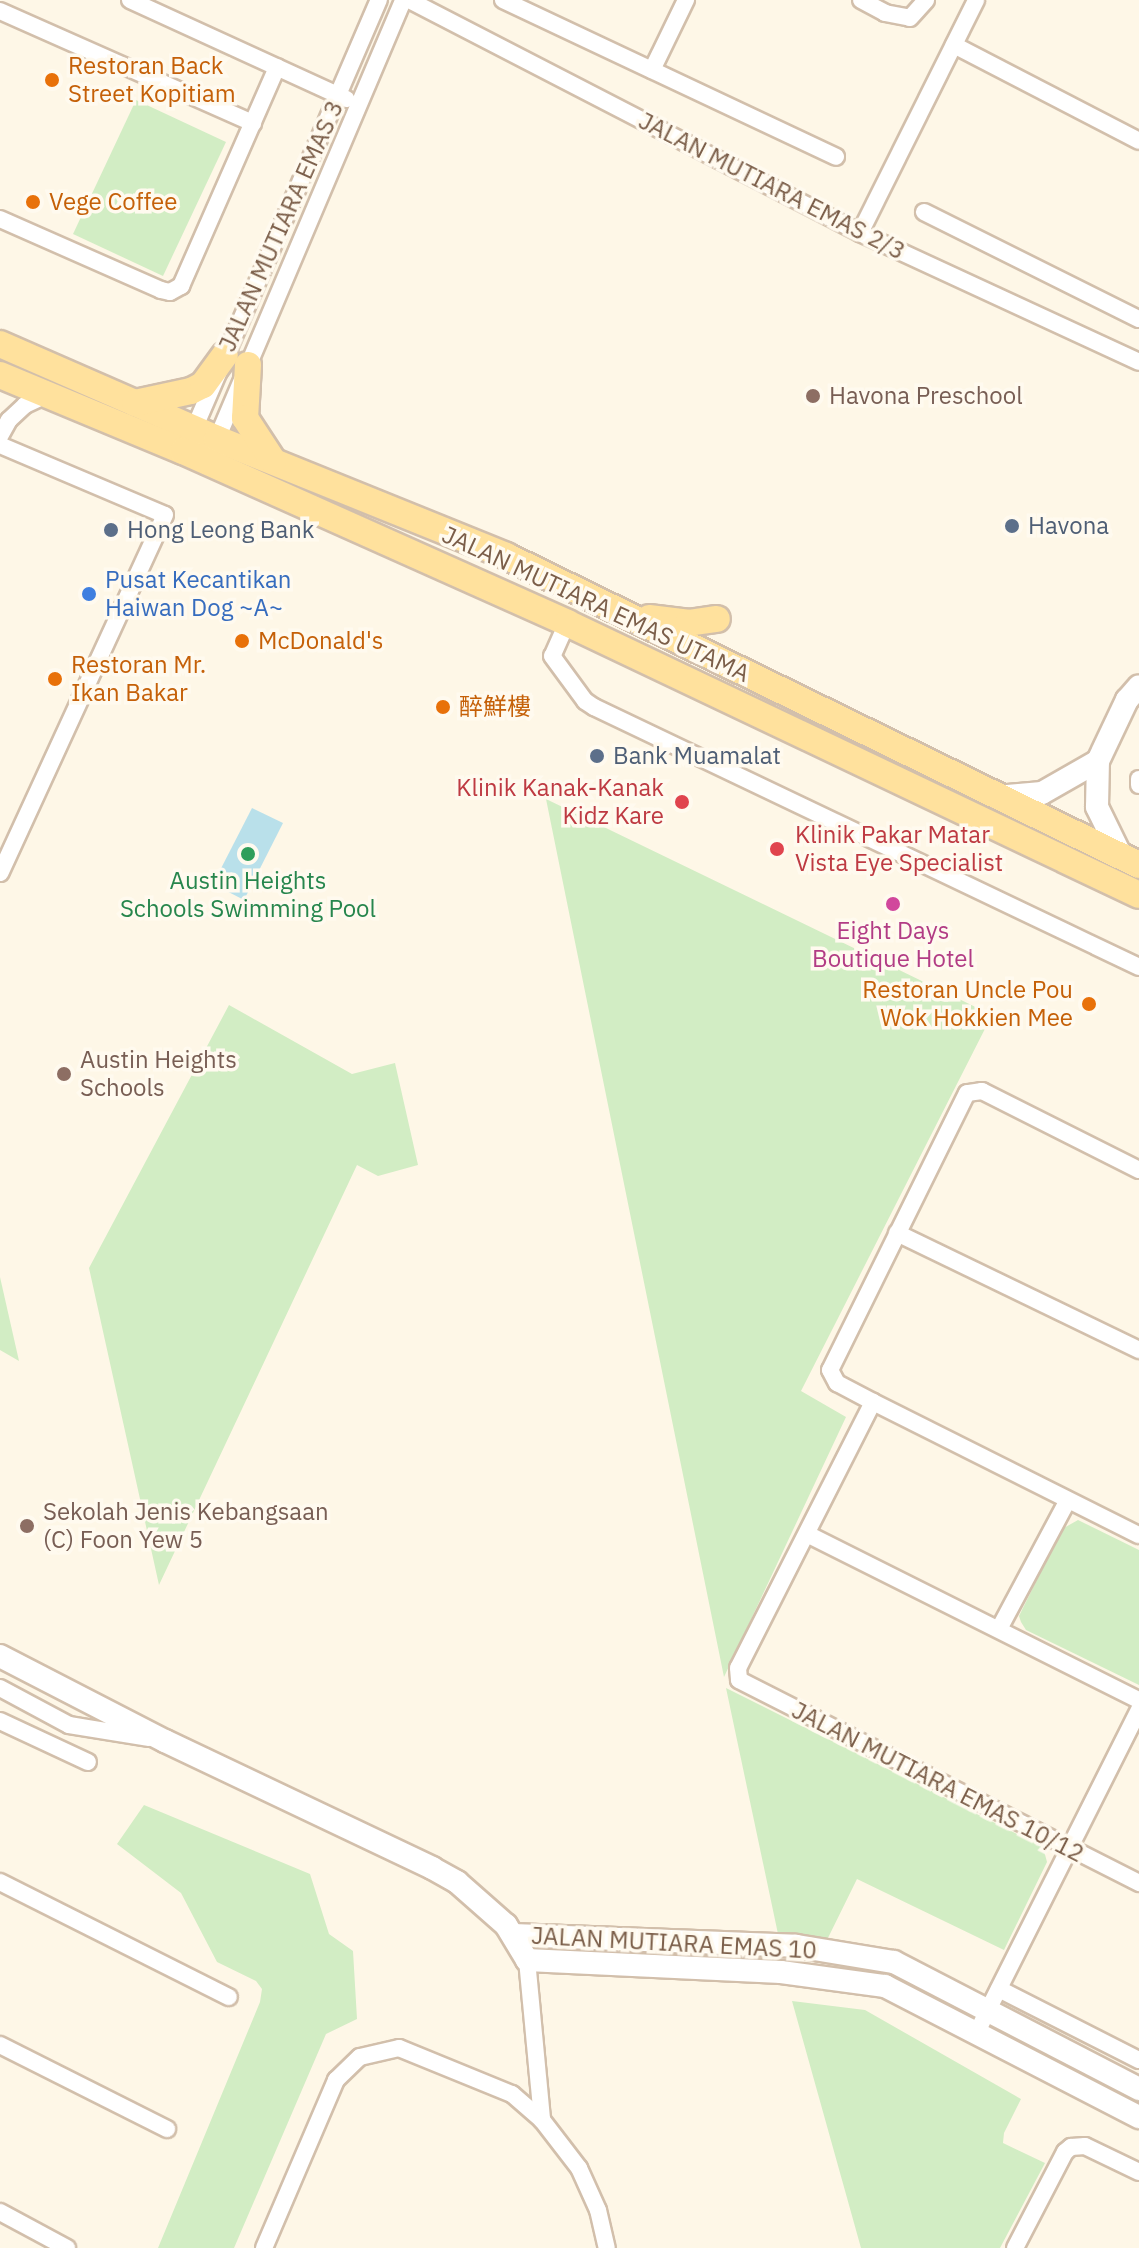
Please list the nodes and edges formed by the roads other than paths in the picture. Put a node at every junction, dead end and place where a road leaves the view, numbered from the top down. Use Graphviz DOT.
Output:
graph roads {
  1 [pos="130,0"];
  2 [pos="379,0"];
  3 [pos="406,0"];
  4 [pos="503,0"];
  5 [pos="686,0"];
  6 [pos="861,0"];
  7 [pos="926,0"];
  8 [pos="976,0"];
  9 [pos="0,11"];
  10 [pos="954,45"];
  11 [pos="277,67"];
  12 [pos="652,70"];
  13 [pos="338,95"];
  14 [pos="359,104"];
  15 [pos="253,123"];
  16 [pos="1139,141"];
  17 [pos="836,157"];
  18 [pos="924,212"];
  19 [pos="0,219"];
  20 [pos="860,233"];
  21 [pos="1139,319"];
  22 [pos="0,344"];
  23 [pos="236,360"];
  24 [pos="1139,362"];
  25 [pos="0,375"];
  26 [pos="46,395"];
  27 [pos="135,403"];
  28 [pos="0,436"];
  29 [pos="0,445"];
  30 [pos="200,445"];
  31 [pos="275,463"];
  32 [pos="618,612"];
  33 [pos="717,619"];
  34 [pos="567,623"];
  35 [pos="700,652"];
  36 [pos="1139,686"];
  37 [pos="719,694"];
  38 [pos="1098,761"];
  39 [pos="995,797"];
  40 [pos="1131,862"];
  41 [pos="0,873"];
  42 [pos="1139,895"];
  43 [pos="1139,967"];
  44 [pos="1139,1170"];
  45 [pos="897,1233"];
  46 [pos="1139,1350"];
  47 [pos="873,1402"];
  48 [pos="1068,1500"];
  49 [pos="807,1534"];
  50 [pos="1139,1535"];
  51 [pos="999,1629"];
  52 [pos="0,1656"];
  53 [pos="0,1688"];
  54 [pos="1139,1700"];
  55 [pos="1139,1710"];
  56 [pos="0,1721"];
  57 [pos="165,1741"];
  58 [pos="88,1762"];
  59 [pos="1068,1847"];
  60 [pos="0,1882"];
  61 [pos="1139,1883"];
  62 [pos="513,1935"];
  63 [pos="527,1960"];
  64 [pos="999,1989"];
  65 [pos="229,1997"];
  66 [pos="1026,2003"];
  67 [pos="987,2012"];
  68 [pos="1015,2026"];
  69 [pos="976,2034"];
  70 [pos="0,2045"];
  71 [pos="1004,2048"];
  72 [pos="1139,2060"];
  73 [pos="1139,2089"];
  74 [pos="1139,2117"];
  75 [pos="542,2120"];
  76 [pos="167,2129"];
  77 [pos="1139,2172"];
  78 [pos="0,2212"];
  79 [pos="67,2248"];
  80 [pos="264,2248"];
  81 [pos="607,2248"];
  82 [pos="1015,2248"];
  1 -- 11 [label="street"];
  2 -- 13 [label="street, JALAN MUTIARA EMAS 3"];
  3 -- 14 [label="street, JALAN MUTIARA EMAS 3"];
  3 -- 20 [label="street, JALAN MUTIARA EMAS 2/3"];
  4 -- 12 [label="street"];
  5 -- 12 [label="street"];
  6 -- 7 [label="street"];
  8 -- 10 [label="street"];
  9 -- 15 [label="street"];
  10 -- 16 [label="street"];
  10 -- 20 [label="street"];
  11 -- 13 [label="street"];
  11 -- 15 [label="street"];
  12 -- 17 [label="street"];
  13 -- 14 [label="street"];
  13 -- 23 [label="street, JALAN MUTIARA EMAS 3"];
  14 -- 23 [label="street, JALAN MUTIARA EMAS 3"];
  15 -- 19 [label="street"];
  18 -- 21 [label="street"];
  20 -- 24 [label="street, JALAN MUTIARA EMAS 2/3"];
  22 -- 27 [label="main road, JALAN MUTIARA EMAS UTAMA"];
  23 -- 27 [label="main road"];
  23 -- 30 [label="street, JALAN MUTIARA EMAS 3"];
  23 -- 30 [label="street, JALAN MUTIARA EMAS 3"];
  23 -- 31 [label="main road"];
  25 -- 26 [label="main road, JALAN MUTIARA EMAS UTAMA"];
  26 -- 28 [label="street"];
  26 -- 30 [label="main road, JALAN MUTIARA EMAS UTAMA"];
  27 -- 30 [label="main road, JALAN MUTIARA EMAS UTAMA"];
  29 -- 41 [label="street"];
  30 -- 31 [label="main road, JALAN MUTIARA EMAS UTAMA"];
  30 -- 34 [label="main road, JALAN MUTIARA EMAS UTAMA"];
  31 -- 32 [label="main road, JALAN MUTIARA EMAS UTAMA"];
  32 -- 33 [label="main road"];
  32 -- 35 [label="main road, JALAN MUTIARA EMAS UTAMA"];
  34 -- 37 [label="main road, JALAN MUTIARA EMAS UTAMA"];
  34 -- 43 [label="street"];
  35 -- 37 [label="main road"];
  35 -- 39 [label="main road, JALAN MUTIARA EMAS UTAMA"];
  36 -- 38 [label="street"];
  37 -- 42 [label="main road, JALAN MUTIARA EMAS UTAMA"];
  38 -- 39 [label="street"];
  38 -- 40 [label="street"];
  39 -- 40 [label="main road, JALAN MUTIARA EMAS UTAMA"];
  44 -- 45 [label="street"];
  45 -- 46 [label="street"];
  45 -- 47 [label="street"];
  47 -- 48 [label="street"];
  47 -- 49 [label="street"];
  48 -- 50 [label="street"];
  48 -- 51 [label="street"];
  49 -- 51 [label="street"];
  49 -- 59 [label="street, JALAN MUTIARA EMAS 10/12"];
  51 -- 54 [label="street"];
  52 -- 57 [label="street"];
  53 -- 57 [label="street"];
  55 -- 59 [label="street"];
  56 -- 58 [label="street"];
  57 -- 62 [label="street"];
  59 -- 61 [label="street, JALAN MUTIARA EMAS 10/12"];
  59 -- 64 [label="street"];
  60 -- 65 [label="street"];
  62 -- 63 [label="street"];
  62 -- 67 [label="street, JALAN MUTIARA EMAS 10"];
  63 -- 69 [label="street, JALAN MUTIARA EMAS 10"];
  63 -- 75 [label="street"];
  64 -- 66 [label="street"];
  64 -- 67 [label="street"];
  66 -- 68 [label="street"];
  66 -- 72 [label="street"];
  67 -- 68 [label="street, JALAN MUTIARA EMAS 10"];
  67 -- 69 [label="street"];
  68 -- 71 [label="street"];
  68 -- 73 [label="street, JALAN MUTIARA EMAS 10"];
  69 -- 71 [label="street, JALAN MUTIARA EMAS 10"];
  70 -- 76 [label="street"];
  71 -- 74 [label="street, JALAN MUTIARA EMAS 10"];
  75 -- 80 [label="street"];
  75 -- 81 [label="street"];
  77 -- 82 [label="street"];
  78 -- 79 [label="street"];
}
